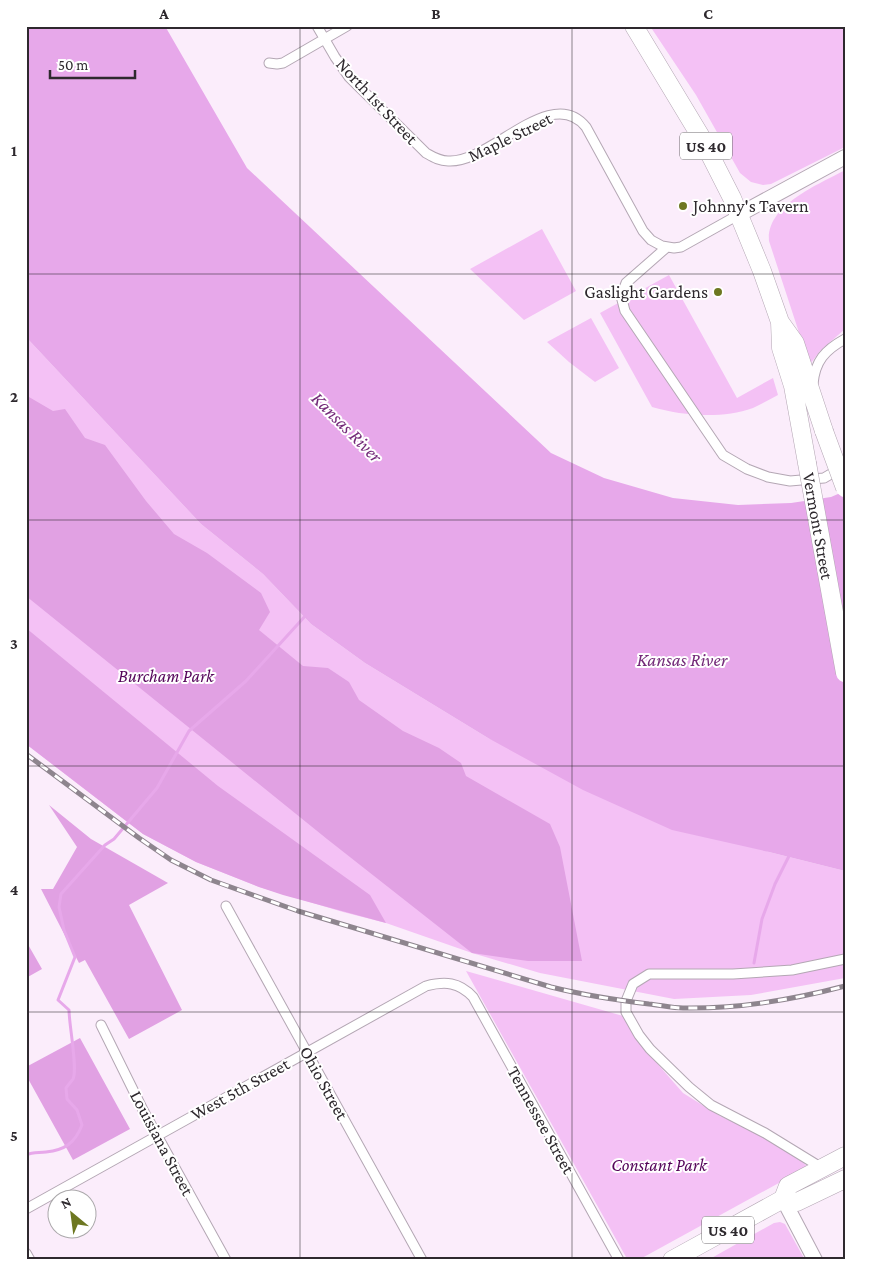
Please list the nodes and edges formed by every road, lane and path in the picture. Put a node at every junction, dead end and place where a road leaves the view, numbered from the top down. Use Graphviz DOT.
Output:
graph roads {
  1 [pos="317,26"];
  2 [pos="347,26"];
  3 [pos="634,26"];
  4 [pos="324,39"];
  5 [pos="269,63"];
  6 [pos="845,157"];
  7 [pos="450,162"];
  8 [pos="740,214"];
  9 [pos="667,247"];
  10 [pos="780,322"];
  11 [pos="845,339"];
  12 [pos="815,401"];
  13 [pos="845,466"];
  14 [pos="845,488"];
  15 [pos="845,673"];
  16 [pos="226,906"];
  17 [pos="845,960"];
  18 [pos="458,985"];
  19 [pos="101,1025"];
  20 [pos="307,1052"];
  21 [pos="157,1135"];
  22 [pos="845,1156"];
  23 [pos="822,1168"];
  24 [pos="845,1180"];
  25 [pos="783,1199"];
  26 [pos="26,1209"];
  27 [pos="26,1253"];
  28 [pos="30,1260"];
  29 [pos="226,1260"];
  30 [pos="422,1260"];
  31 [pos="619,1260"];
  32 [pos="672,1260"];
  33 [pos="815,1260"];
  1 -- 4 [label="street, North 1st Street"];
  2 -- 4 [label="street"];
  3 -- 8 [label="highway, US 40"];
  4 -- 5 [label="street"];
  4 -- 7 [label="street, North 1st Street"];
  6 -- 8 [label="street"];
  7 -- 9 [label="street, Maple Street"];
  8 -- 9 [label="street"];
  8 -- 10 [label="highway, US 40"];
  9 -- 13 [label="street"];
  10 -- 12 [label="highway, US 40"];
  10 -- 15 [label="highway, Vermont Street / US 40, bridge"];
  11 -- 12 [label="street"];
  12 -- 14 [label="highway, US 40, bridge"];
  16 -- 20 [label="street, Ohio Street"];
  17 -- 23 [label="street"];
  18 -- 20 [label="street, West 5th Street"];
  18 -- 31 [label="street, Tennessee Street"];
  19 -- 21 [label="street, Louisiana Street"];
  20 -- 21 [label="street, West 5th Street"];
  20 -- 30 [label="street, Ohio Street"];
  21 -- 26 [label="street, West 5th Street"];
  21 -- 29 [label="street, Louisiana Street"];
  22 -- 23 [label="highway, US 40"];
  23 -- 25 [label="highway, US 40"];
  24 -- 25 [label="highway, US 40"];
  25 -- 32 [label="highway, US 40"];
  25 -- 33 [label="street"];
  27 -- 28 [label="street"];
}
